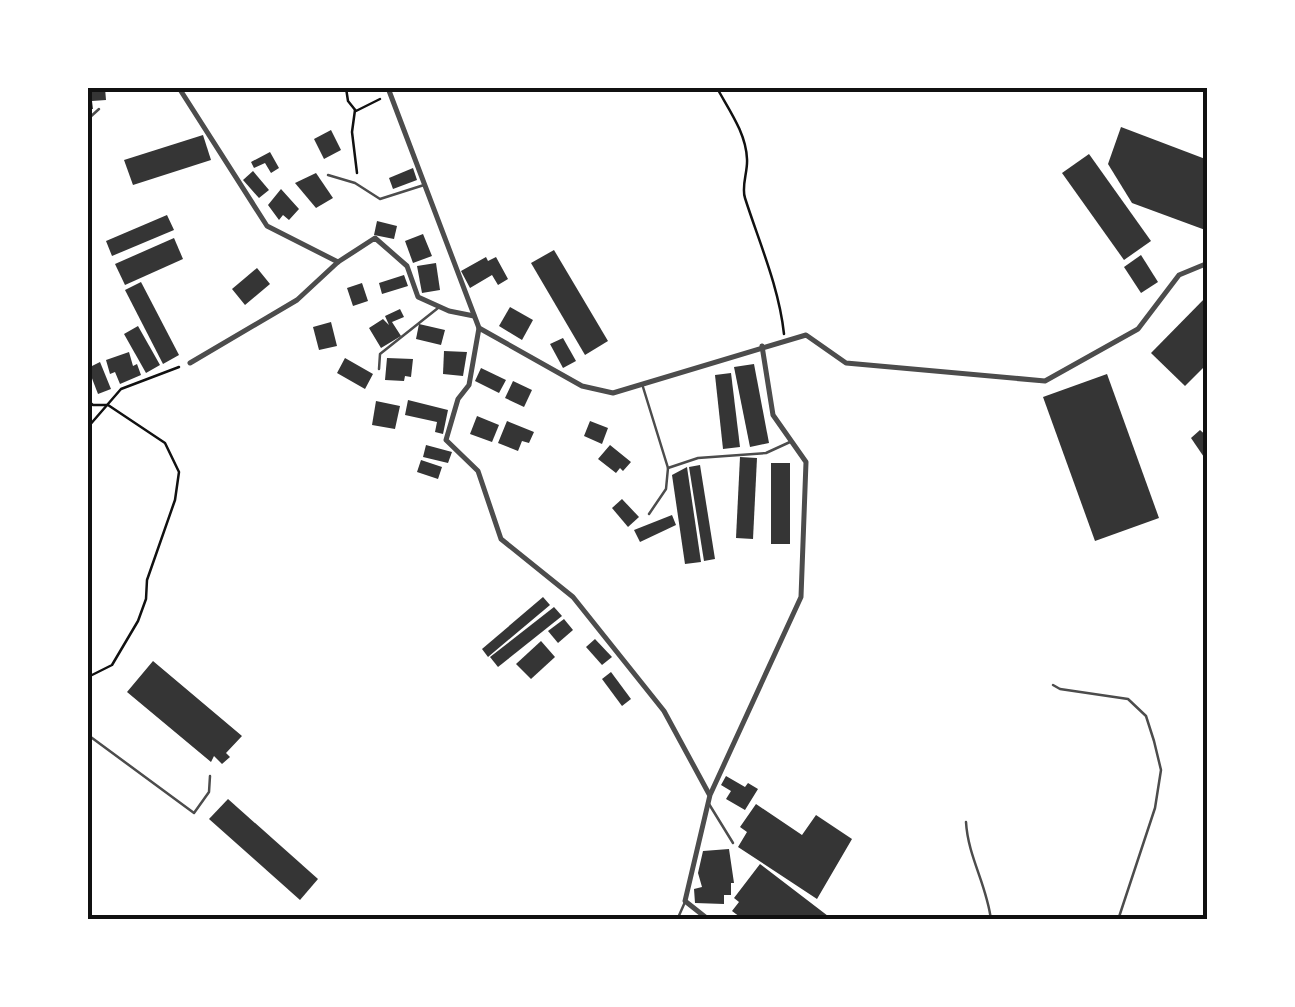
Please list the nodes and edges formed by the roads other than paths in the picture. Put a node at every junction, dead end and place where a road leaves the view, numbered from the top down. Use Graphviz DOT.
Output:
graph roads {
  1 [pos="180,88"];
  2 [pos="389,91"];
  3 [pos="98,109"];
  4 [pos="88,119"];
  5 [pos="328,175"];
  6 [pos="425,185"];
  7 [pos="338,262"];
  8 [pos="1208,262"];
  9 [pos="440,307"];
  10 [pos="474,316"];
  11 [pos="479,328"];
  12 [pos="762,346"];
  13 [pos="190,363"];
  14 [pos="379,369"];
  15 [pos="642,385"];
  16 [pos="791,441"];
  17 [pos="668,468"];
  18 [pos="648,514"];
  19 [pos="1052,685"];
  20 [pos="88,735"];
  21 [pos="210,776"];
  22 [pos="709,799"];
  23 [pos="966,822"];
  24 [pos="733,843"];
  25 [pos="685,901"];
  26 [pos="677,920"];
  27 [pos="709,920"];
  28 [pos="991,920"];
  29 [pos="1118,920"];
  1 -- 7 [label="street"];
  2 -- 6 [label="street"];
  3 -- 4 [label="lane"];
  5 -- 6 [label="lane"];
  6 -- 10 [label="street"];
  7 -- 9 [label="street"];
  7 -- 13 [label="street"];
  8 -- 12 [label="street"];
  9 -- 10 [label="street"];
  9 -- 14 [label="lane"];
  10 -- 11 [label="street"];
  11 -- 15 [label="street"];
  11 -- 22 [label="street"];
  12 -- 15 [label="street"];
  12 -- 16 [label="street"];
  15 -- 17 [label="lane"];
  16 -- 17 [label="lane"];
  16 -- 22 [label="street"];
  17 -- 18 [label="lane"];
  19 -- 29 [label="lane"];
  20 -- 21 [label="lane"];
  22 -- 24 [label="lane"];
  22 -- 25 [label="street"];
  23 -- 28 [label="lane"];
  25 -- 26 [label="lane"];
  25 -- 27 [label="street"];
}
